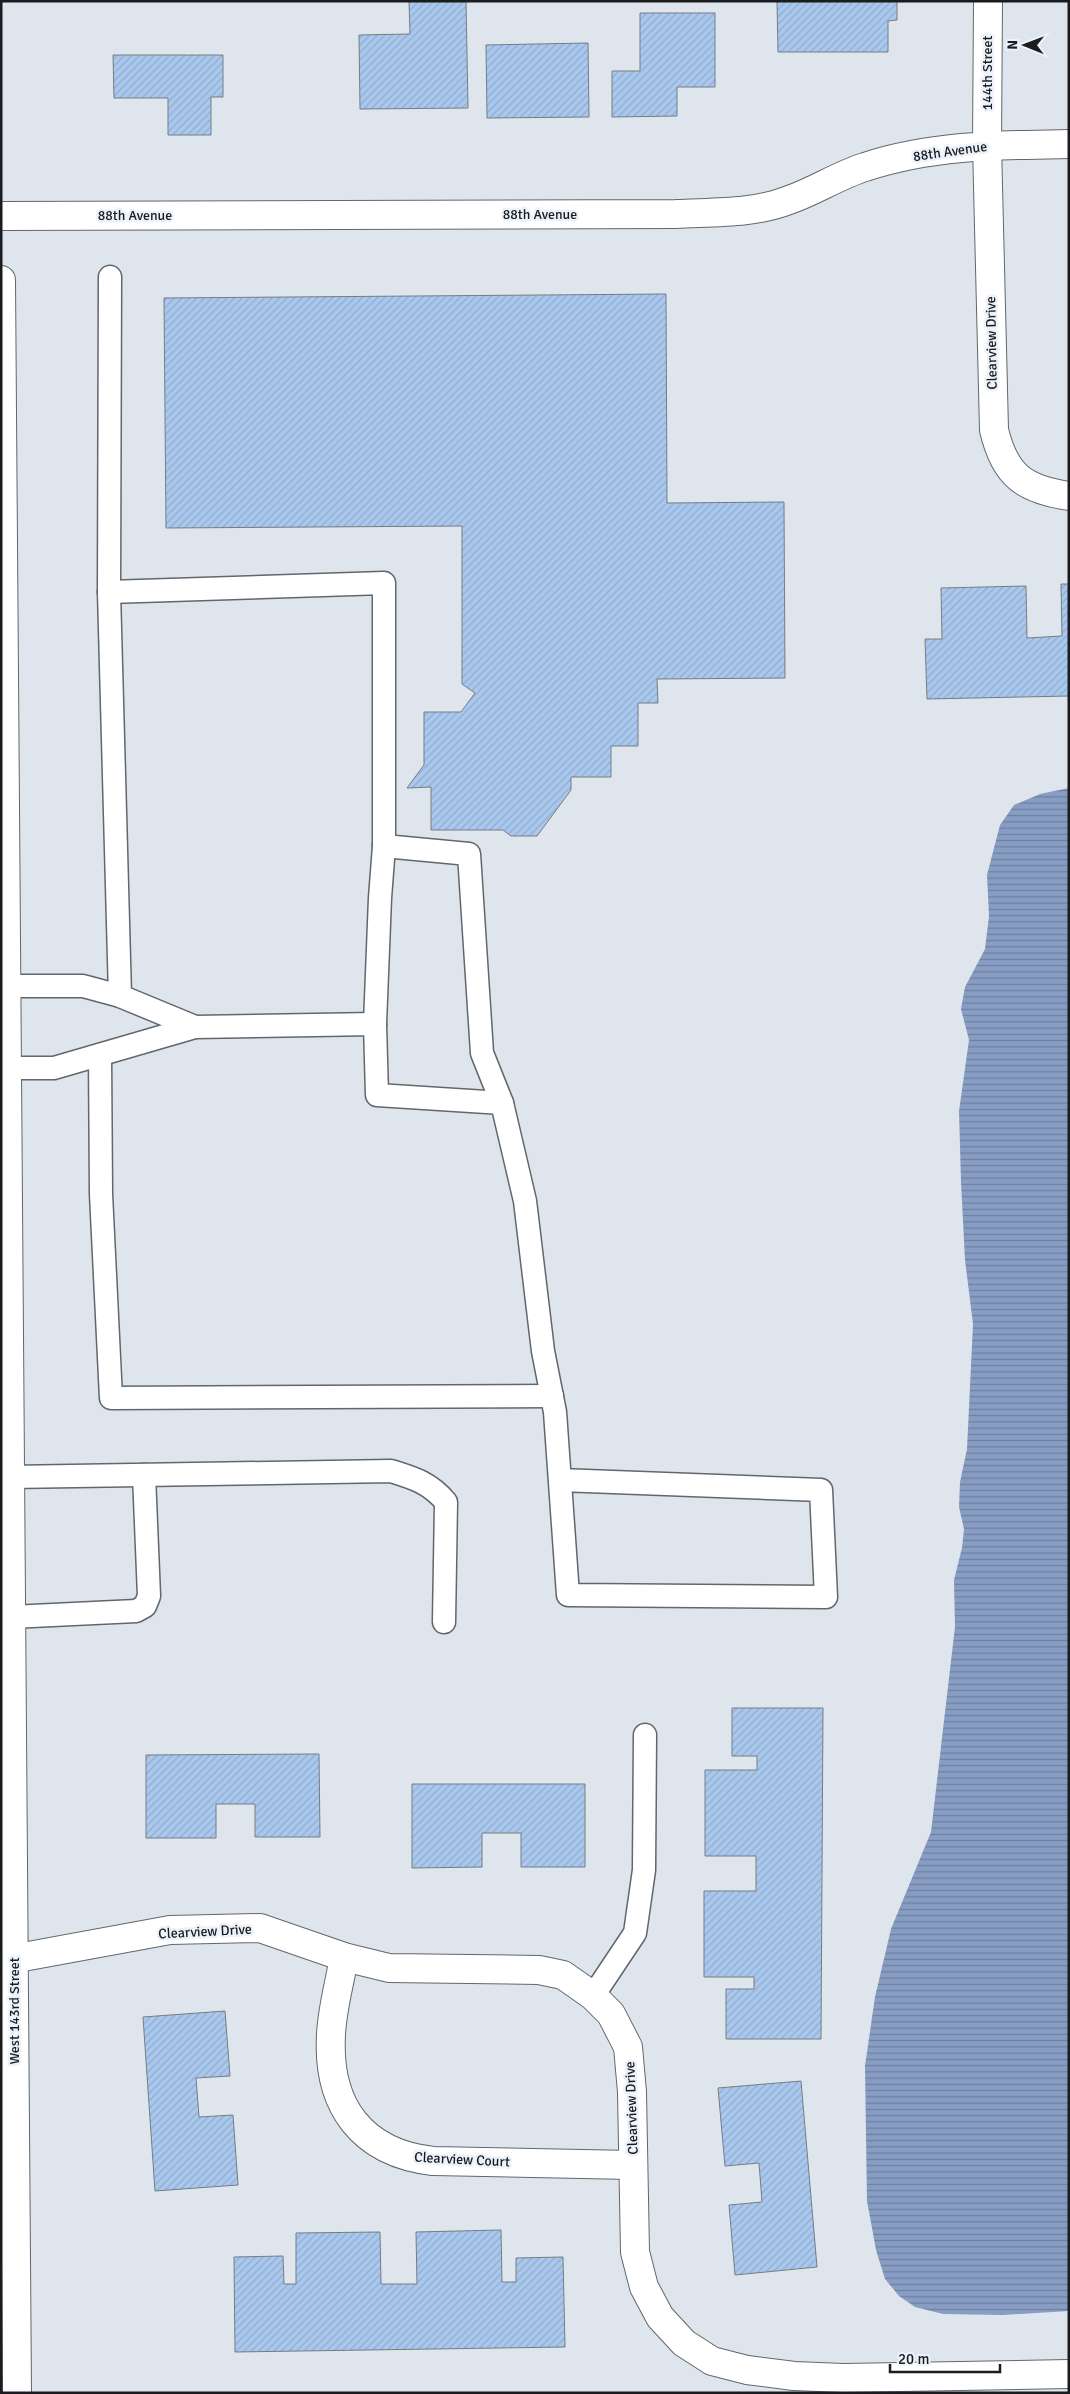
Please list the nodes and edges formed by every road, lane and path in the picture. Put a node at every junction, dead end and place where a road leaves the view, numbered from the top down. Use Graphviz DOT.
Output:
graph roads {
  1 [pos="988,1"];
  2 [pos="1069,144"];
  3 [pos="987,145"];
  4 [pos="1,216"];
  5 [pos="110,277"];
  6 [pos="1,280"];
  7 [pos="1069,496"];
  8 [pos="110,592"];
  9 [pos="384,846"];
  10 [pos="6,986"];
  11 [pos="120,996"];
  12 [pos="375,1024"];
  13 [pos="194,1027"];
  14 [pos="100,1055"];
  15 [pos="7,1068"];
  16 [pos="502,1103"];
  17 [pos="552,1396"];
  18 [pos="144,1475"];
  19 [pos="10,1477"];
  20 [pos="560,1480"];
  21 [pos="11,1618"];
  22 [pos="444,1622"];
  23 [pos="645,1735"];
  24 [pos="344,1956"];
  25 [pos="8,1961"];
  26 [pos="593,1996"];
  27 [pos="632,2165"];
  28 [pos="1069,2374"];
  29 [pos="17,2393"];
  1 -- 3 [label="street, 144th Street"];
  2 -- 3 [label="street, 88th Avenue"];
  3 -- 4 [label="street, 88th Avenue"];
  3 -- 7 [label="street, Clearview Drive"];
  5 -- 8 [label="lane"];
  6 -- 10 [label="street, West 143rd Street"];
  8 -- 9 [label="lane"];
  8 -- 11 [label="lane"];
  9 -- 12 [label="lane"];
  9 -- 16 [label="lane"];
  10 -- 11 [label="lane"];
  10 -- 15 [label="street, West 143rd Street"];
  11 -- 13 [label="lane"];
  12 -- 13 [label="lane"];
  12 -- 16 [label="lane"];
  13 -- 14 [label="lane"];
  14 -- 15 [label="lane"];
  14 -- 17 [label="lane"];
  15 -- 19 [label="street, West 143rd Street"];
  16 -- 17 [label="lane"];
  17 -- 20 [label="lane"];
  18 -- 19 [label="lane"];
  18 -- 21 [label="lane"];
  18 -- 22 [label="lane"];
  19 -- 21 [label="street, West 143rd Street"];
  20 -- 20 [label="lane"];
  21 -- 25 [label="street, West 143rd Street"];
  23 -- 26 [label="lane"];
  24 -- 25 [label="street, Clearview Drive"];
  24 -- 26 [label="street, Clearview Drive"];
  24 -- 27 [label="street, Clearview Court"];
  25 -- 29 [label="street, West 143rd Street"];
  26 -- 27 [label="street, Clearview Drive"];
  27 -- 28 [label="street, Clearview Drive"];
}
